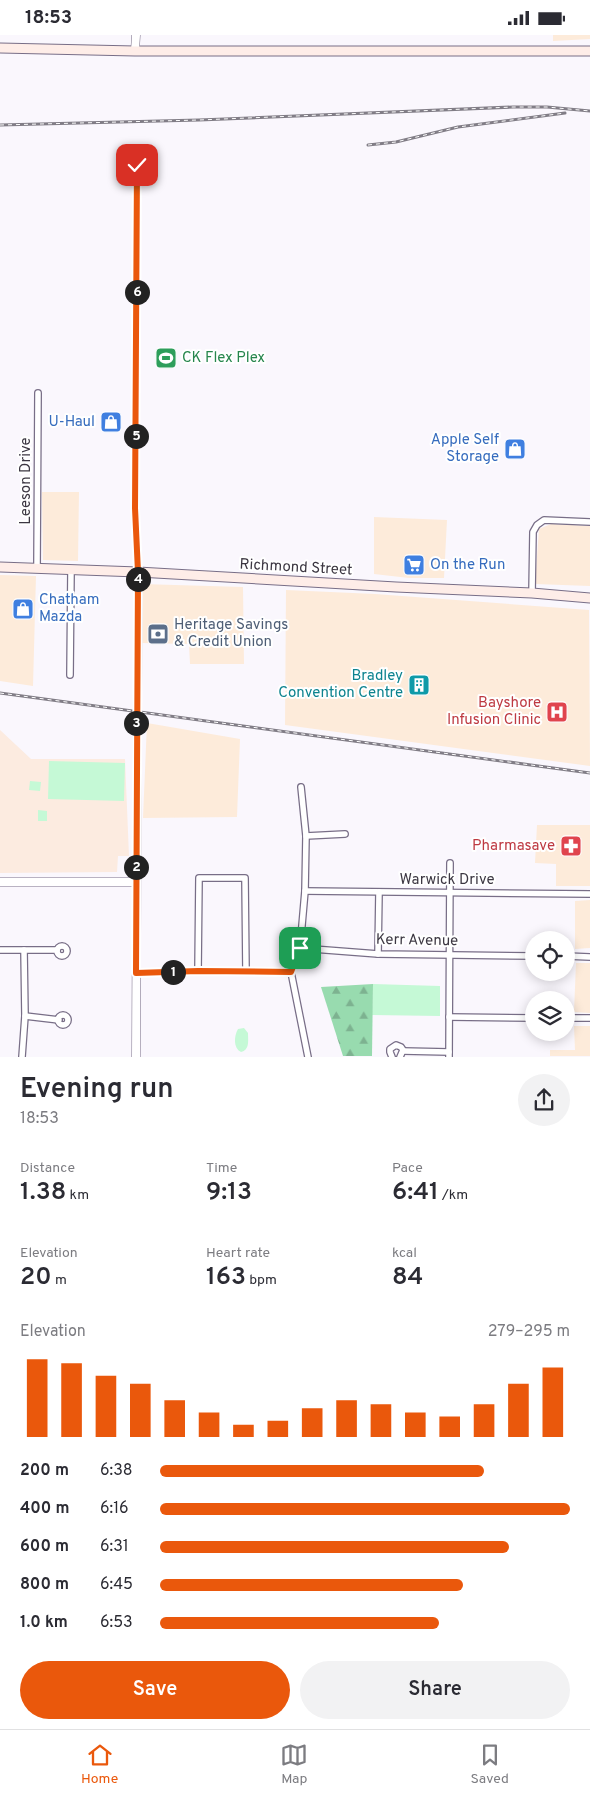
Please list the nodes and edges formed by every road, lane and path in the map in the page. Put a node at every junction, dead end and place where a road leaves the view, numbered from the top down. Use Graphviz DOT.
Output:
graph roads {
  1 [pos="136,35"];
  2 [pos="0,48"];
  3 [pos="135,51"];
  4 [pos="590,51"];
  5 [pos="137,165"];
  6 [pos="38,393"];
  7 [pos="590,522"];
  8 [pos="0,567"];
  9 [pos="38,568"];
  10 [pos="70,570"];
  11 [pos="138,572"];
  12 [pos="532,593"];
  13 [pos="568,597"];
  14 [pos="590,598"];
  15 [pos="590,602"];
  16 [pos="70,675"];
  17 [pos="301,787"];
  18 [pos="345,834"];
  19 [pos="306,836"];
  20 [pos="450,863"];
  21 [pos="0,882"];
  22 [pos="136,882"];
  23 [pos="305,891"];
  24 [pos="379,892"];
  25 [pos="449,892"];
  26 [pos="590,894"];
  27 [pos="300,948"];
  28 [pos="0,950"];
  29 [pos="24,950"];
  30 [pos="57,950"];
  31 [pos="378,954"];
  32 [pos="449,955"];
  33 [pos="525,956"];
  34 [pos="575,956"];
  35 [pos="590,957"];
  36 [pos="198,971"];
  37 [pos="246,972"];
  38 [pos="291,972"];
  39 [pos="136,973"];
  40 [pos="25,1016"];
  41 [pos="449,1017"];
  42 [pos="525,1018"];
  43 [pos="575,1018"];
  44 [pos="590,1018"];
  45 [pos="59,1020"];
  46 [pos="402,1054"];
  47 [pos="449,1054"];
  48 [pos="22,1057"];
  49 [pos="136,1057"];
  50 [pos="308,1057"];
  51 [pos="392,1057"];
  1 -- 3 [label="street"];
  2 -- 3 [label="main road"];
  3 -- 4 [label="main road"];
  5 -- 11 [label="street"];
  6 -- 9 [label="street, Leeson Drive"];
  7 -- 12 [label="street"];
  8 -- 9 [label="main road, Richmond Street"];
  9 -- 10 [label="main road, Richmond Street"];
  10 -- 11 [label="main road, Richmond Street"];
  10 -- 16 [label="street"];
  11 -- 12 [label="main road, Richmond Street"];
  11 -- 22 [label="street"];
  12 -- 13 [label="main road, Richmond Street"];
  13 -- 14 [label="main road, Richmond Street"];
  13 -- 15 [label="main road"];
  17 -- 19 [label="street"];
  18 -- 19 [label="street"];
  19 -- 23 [label="street"];
  20 -- 25 [label="street"];
  21 -- 22 [label="street"];
  22 -- 39 [label="street"];
  23 -- 24 [label="street, Warwick Drive"];
  23 -- 27 [label="street"];
  24 -- 25 [label="street, Warwick Drive"];
  24 -- 31 [label="street"];
  25 -- 26 [label="street, Warwick Drive"];
  25 -- 32 [label="street"];
  27 -- 31 [label="street, Kerr Avenue"];
  27 -- 38 [label="street"];
  28 -- 29 [label="street"];
  29 -- 30 [label="street"];
  29 -- 40 [label="street"];
  31 -- 32 [label="street, Kerr Avenue"];
  32 -- 33 [label="street, Kerr Avenue"];
  32 -- 41 [label="street"];
  34 -- 35 [label="street"];
  36 -- 37 [label="street"];
  36 -- 37 [label="street"];
  36 -- 39 [label="street"];
  37 -- 38 [label="street"];
  38 -- 50 [label="street"];
  39 -- 49 [label="street"];
  40 -- 45 [label="street"];
  40 -- 48 [label="street"];
  41 -- 42 [label="street"];
  41 -- 47 [label="street"];
  43 -- 44 [label="street"];
  46 -- 47 [label="street"];
  46 -- 51 [label="street"];
}
